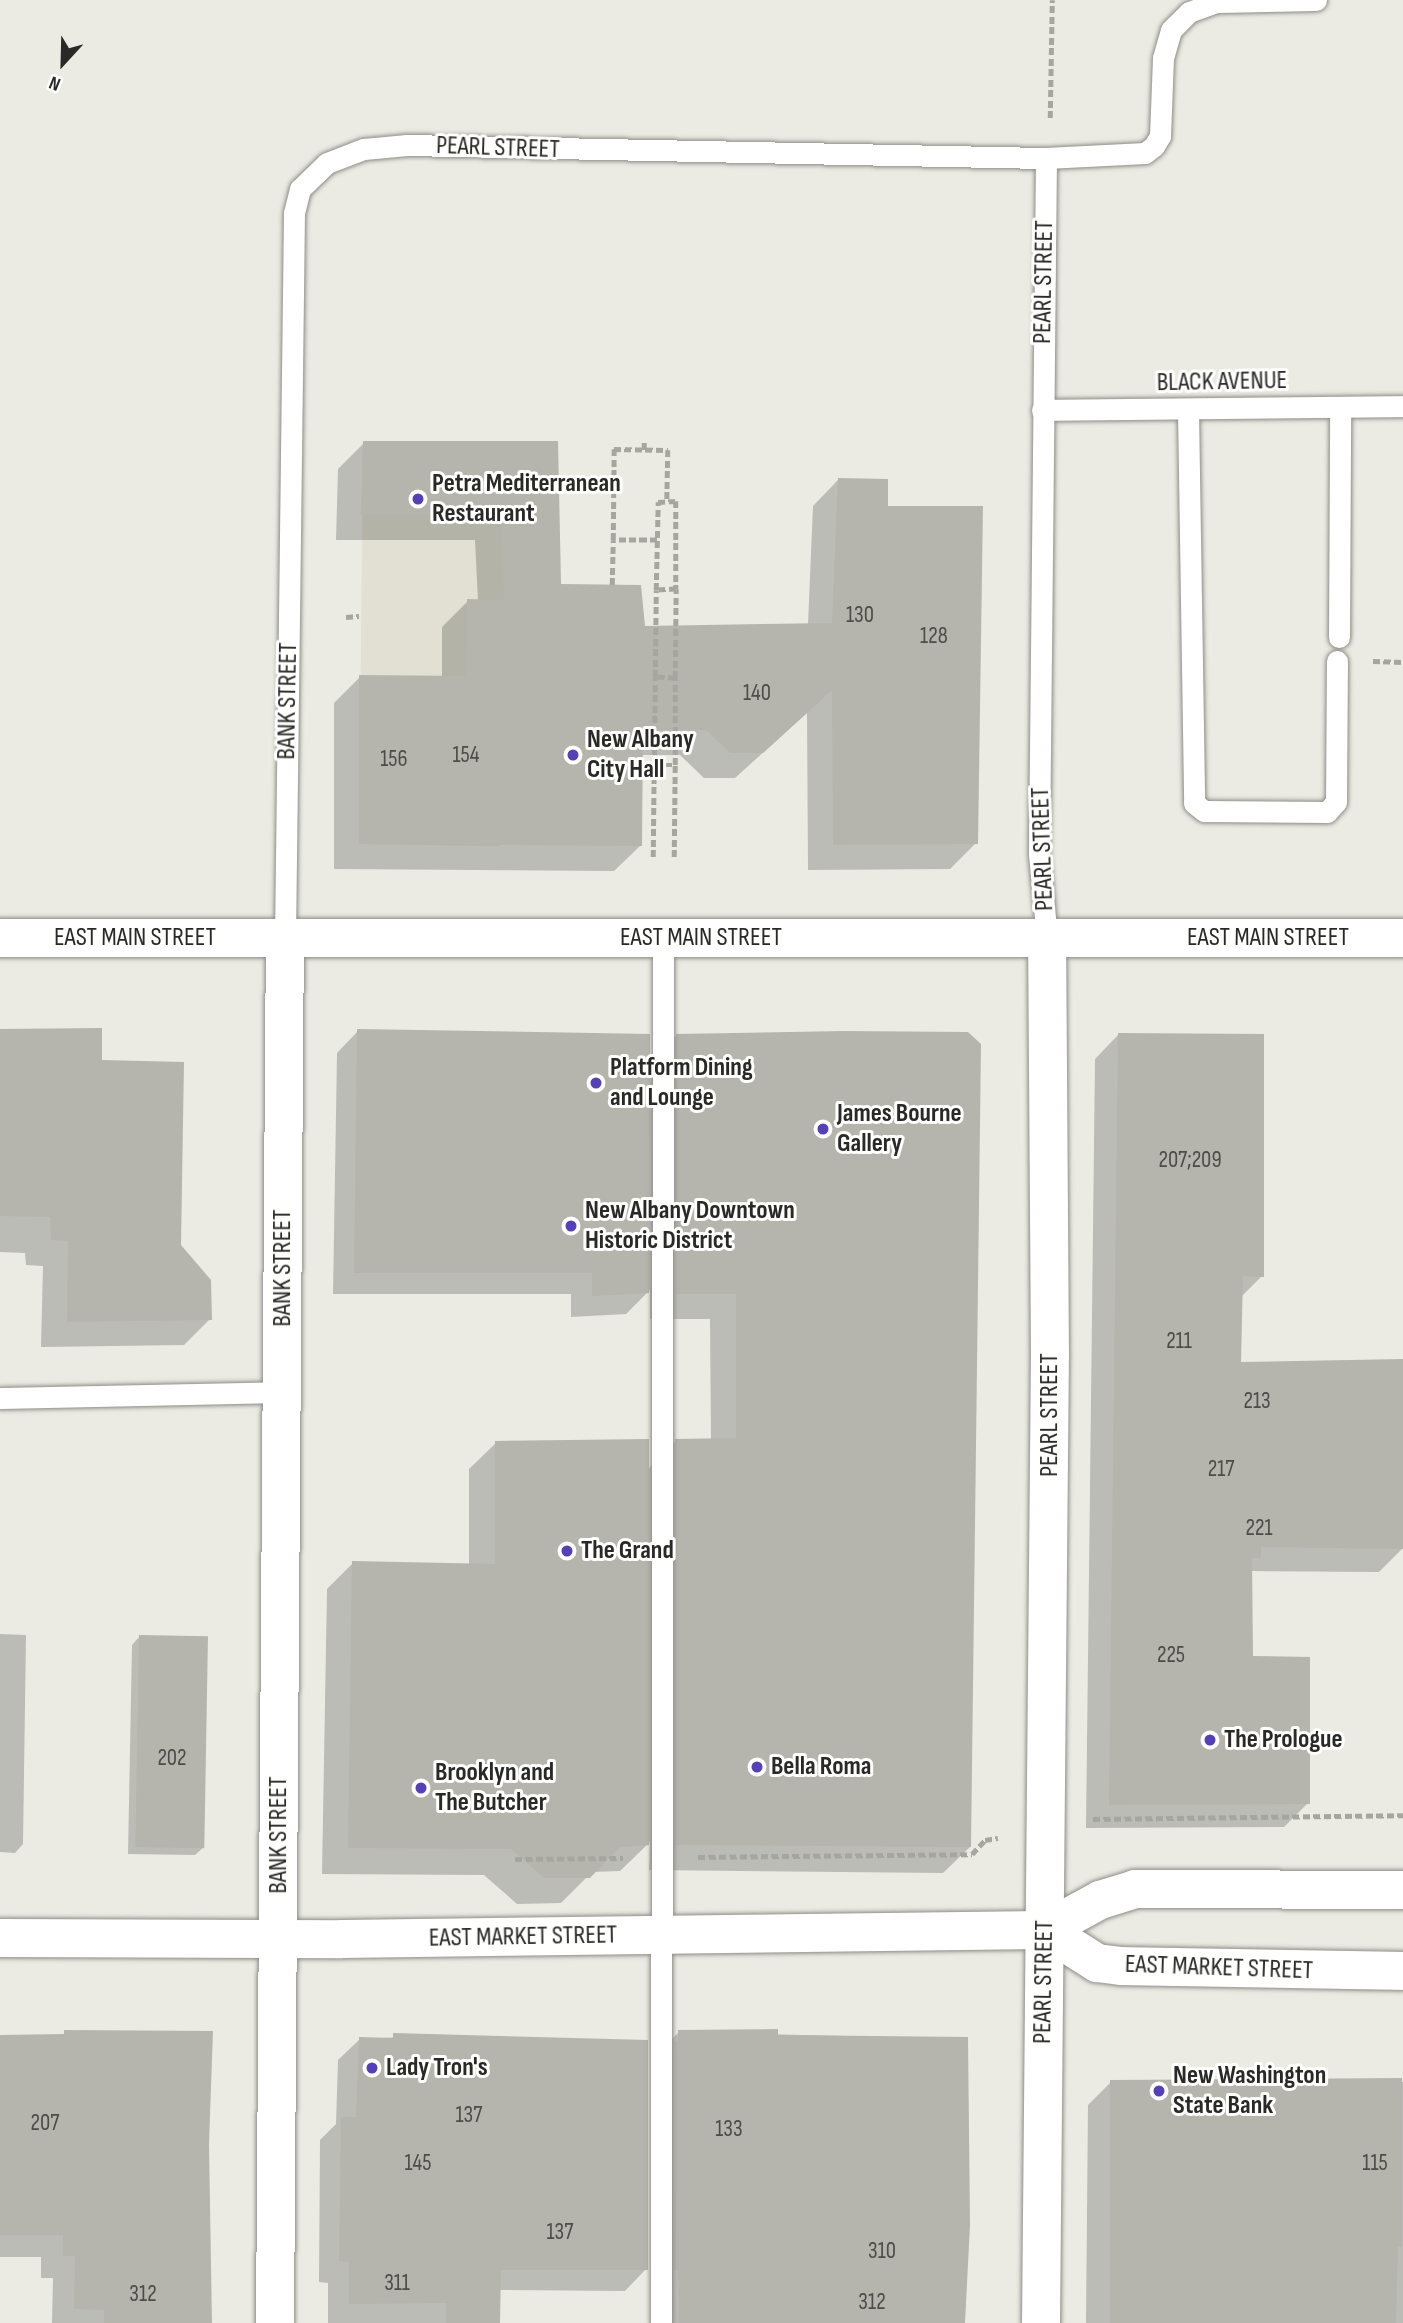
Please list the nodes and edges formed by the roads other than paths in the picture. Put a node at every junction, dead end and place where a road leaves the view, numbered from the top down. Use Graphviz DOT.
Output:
graph roads {
  1 [pos="1316,0"];
  2 [pos="1046,158"];
  3 [pos="293,213"];
  4 [pos="1403,406"];
  5 [pos="1340,408"];
  6 [pos="1042,410"];
  7 [pos="1188,410"];
  8 [pos="1339,637"];
  9 [pos="1337,661"];
  10 [pos="0,938"];
  11 [pos="663,938"];
  12 [pos="1048,938"];
  13 [pos="1403,938"];
  14 [pos="285,940"];
  15 [pos="282,1392"];
  16 [pos="0,1398"];
  17 [pos="1403,1890"];
  18 [pos="1045,1930"];
  19 [pos="664,1935"];
  20 [pos="0,1938"];
  21 [pos="278,1940"];
  22 [pos="1403,1971"];
  23 [pos="275,2323"];
  24 [pos="661,2323"];
  25 [pos="1041,2323"];
  1 -- 2 [label="lane"];
  2 -- 3 [label="lane, PEARL STREET"];
  2 -- 6 [label="lane, PEARL STREET"];
  3 -- 14 [label="lane, BANK STREET"];
  4 -- 5 [label="lane, BLACK AVENUE"];
  5 -- 7 [label="lane, BLACK AVENUE"];
  5 -- 8 [label="lane"];
  6 -- 7 [label="lane, BLACK AVENUE"];
  6 -- 12 [label="lane, PEARL STREET"];
  7 -- 9 [label="lane"];
  10 -- 14 [label="street, EAST MAIN STREET"];
  11 -- 12 [label="street, EAST MAIN STREET"];
  11 -- 14 [label="street, EAST MAIN STREET"];
  11 -- 19 [label="lane"];
  12 -- 13 [label="street, EAST MAIN STREET"];
  12 -- 18 [label="street, PEARL STREET"];
  14 -- 15 [label="street, BANK STREET"];
  15 -- 16 [label="lane"];
  15 -- 21 [label="street, BANK STREET"];
  17 -- 18 [label="street, EAST MARKET STREET"];
  18 -- 19 [label="street, EAST MARKET STREET"];
  18 -- 22 [label="street, EAST MARKET STREET"];
  18 -- 25 [label="street, PEARL STREET"];
  19 -- 21 [label="street, EAST MARKET STREET"];
  19 -- 24 [label="lane"];
  20 -- 21 [label="street, EAST MARKET STREET"];
  21 -- 23 [label="street, BANK STREET"];
}
